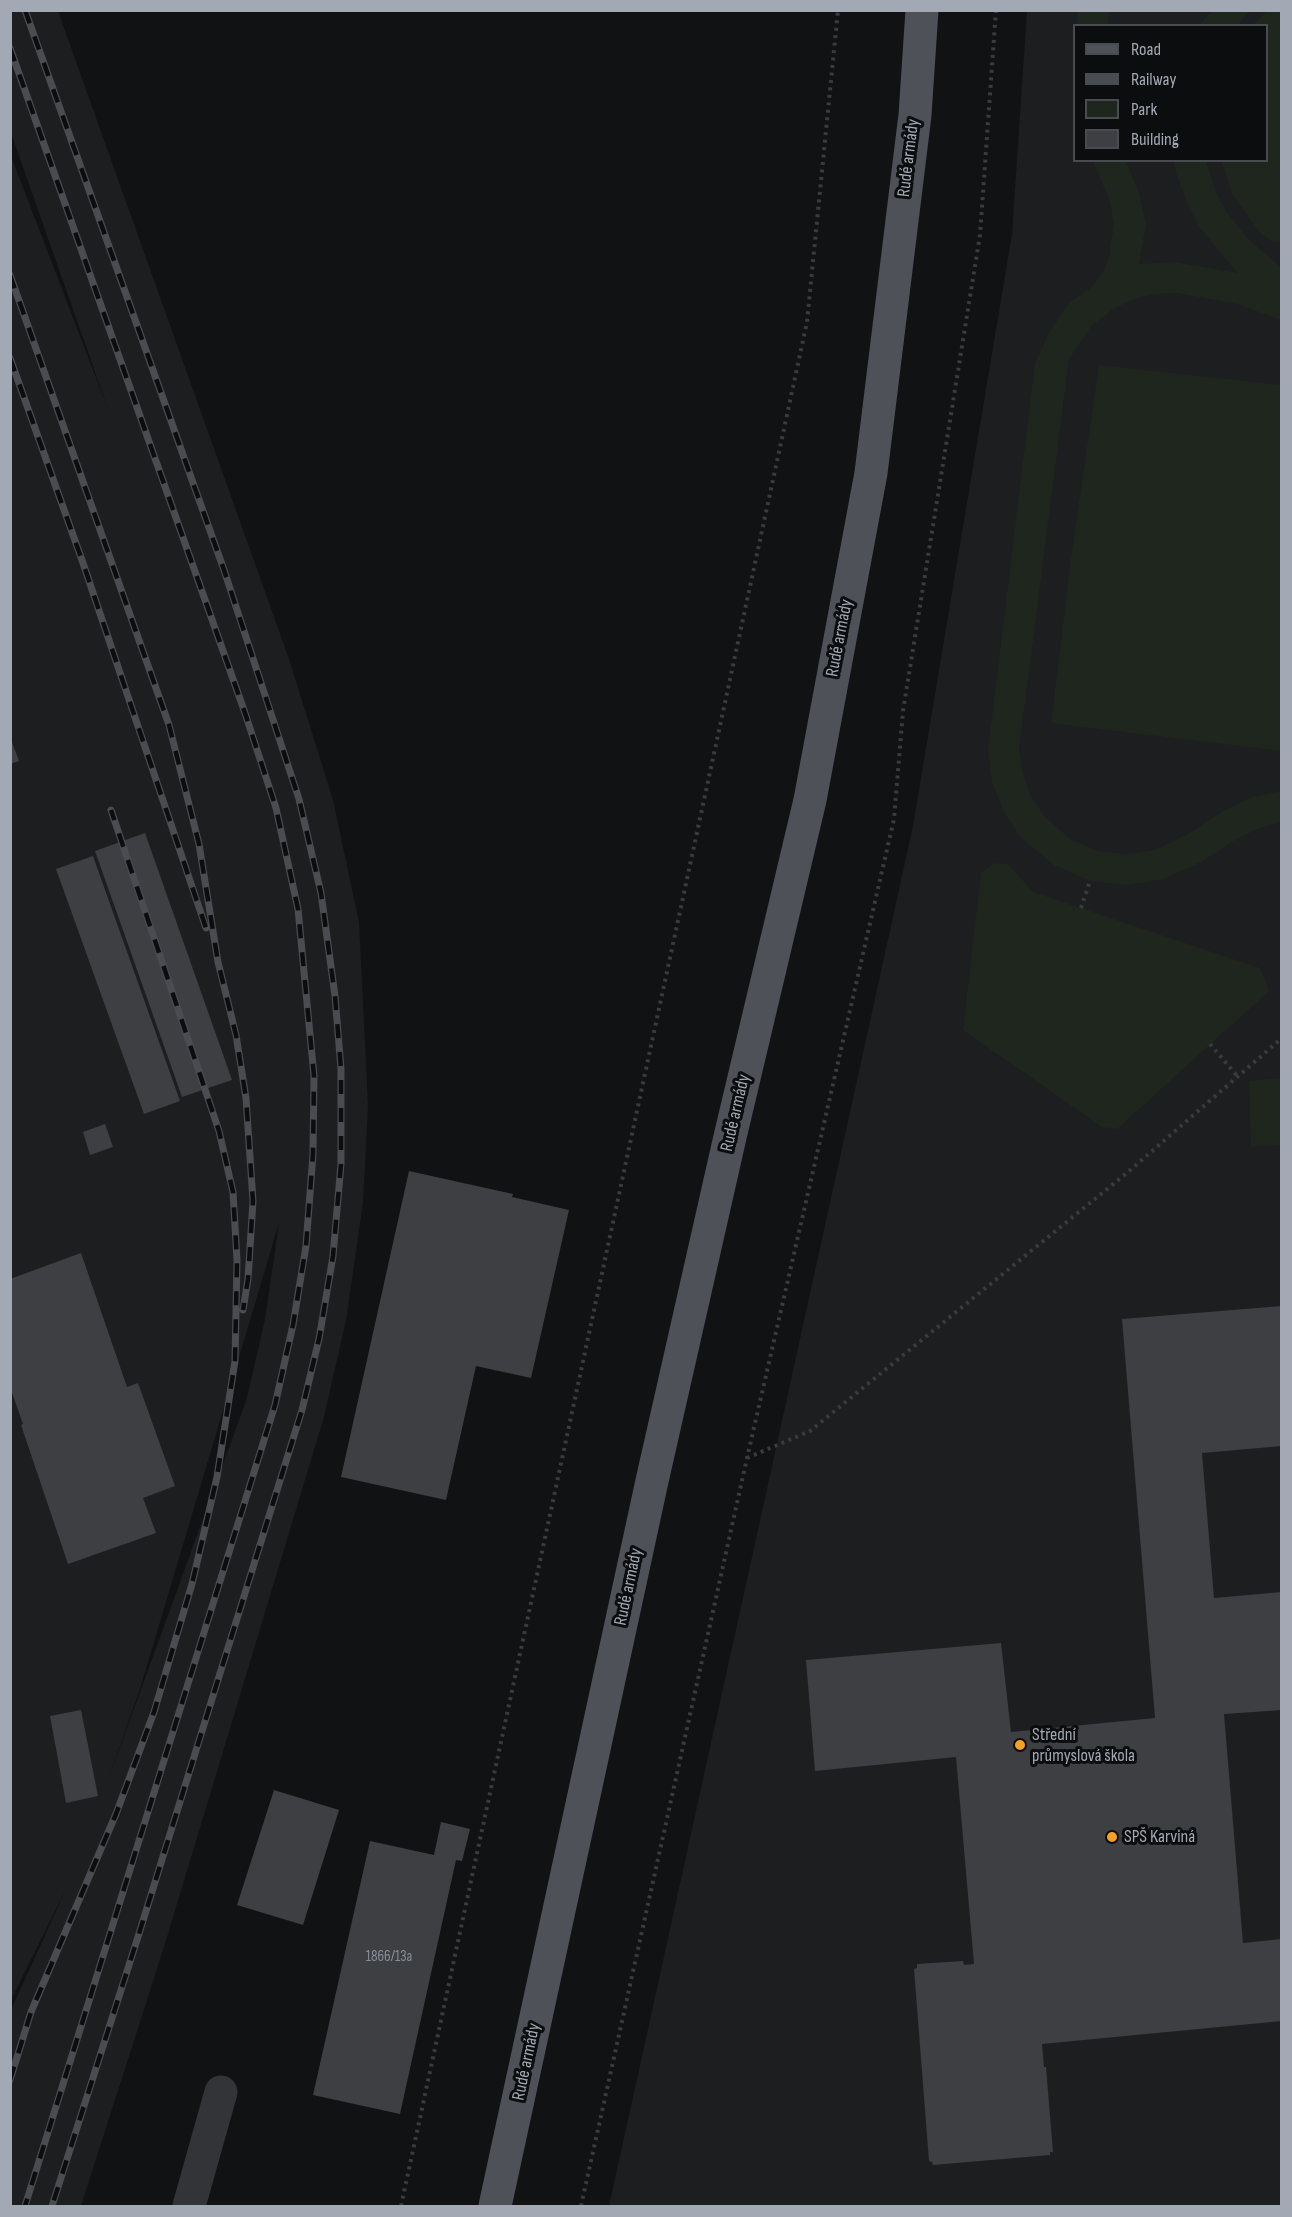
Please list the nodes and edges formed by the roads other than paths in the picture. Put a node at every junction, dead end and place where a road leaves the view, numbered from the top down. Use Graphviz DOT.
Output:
graph roads {
  1 [pos="922,10"];
  2 [pos="221,2092"];
  3 [pos="189,2206"];
  4 [pos="495,2206"];
  1 -- 4 [label="main road, Rudé armády"];
  2 -- 3 [label="street"];
}
